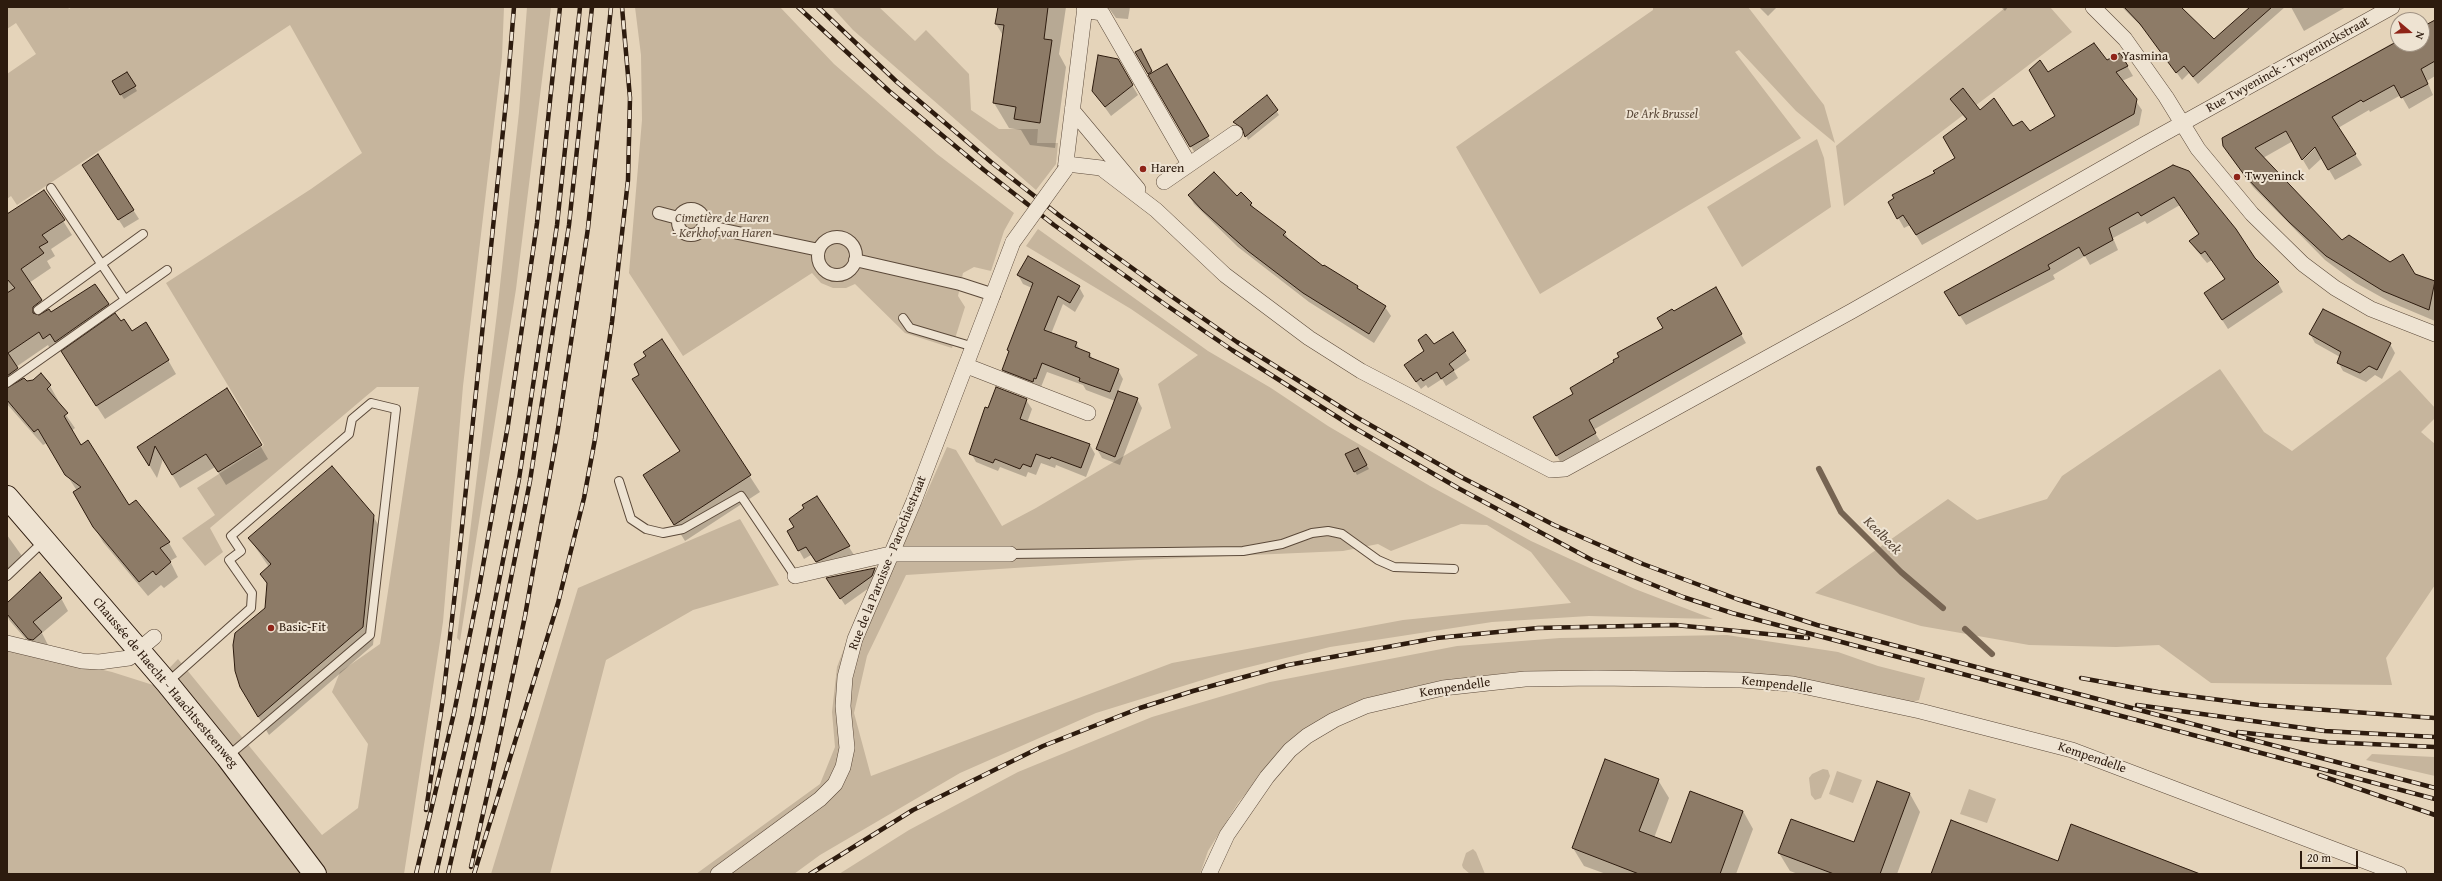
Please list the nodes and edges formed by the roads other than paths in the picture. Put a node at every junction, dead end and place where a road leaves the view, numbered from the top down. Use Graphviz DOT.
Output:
graph roads {
  1 [pos="2093,7"];
  2 [pos="2392,7"];
  3 [pos="1084,8"];
  4 [pos="1072,110"];
  5 [pos="2183,123"];
  6 [pos="1235,133"];
  7 [pos="1190,164"];
  8 [pos="1066,167"];
  9 [pos="1164,182"];
  10 [pos="51,188"];
  11 [pos="1156,210"];
  12 [pos="659,213"];
  13 [pos="678,218"];
  14 [pos="705,226"];
  15 [pos="143,234"];
  16 [pos="819,250"];
  17 [pos="855,260"];
  18 [pos="101,264"];
  19 [pos="167,270"];
  20 [pos="994,295"];
  21 [pos="124,298"];
  22 [pos="38,310"];
  23 [pos="902,318"];
  24 [pos="2435,334"];
  25 [pos="974,347"];
  26 [pos="967,366"];
  27 [pos="7,383"];
  28 [pos="1088,413"];
  29 [pos="619,481"];
  30 [pos="7,497"];
  31 [pos="45,540"];
  32 [pos="890,554"];
  33 [pos="1010,554"];
  34 [pos="1454,569"];
  35 [pos="7,576"];
  36 [pos="795,576"];
  37 [pos="7,643"];
  38 [pos="147,644"];
  39 [pos="167,683"];
  40 [pos="228,757"];
  41 [pos="315,874"];
  42 [pos="718,874"];
  43 [pos="1209,874"];
  44 [pos="2399,874"];
  1 -- 5 [label="street"];
  2 -- 5 [label="street, Rue Twyeninck - Twyeninckstraat"];
  3 -- 4 [label="street"];
  3 -- 7 [label="street"];
  4 -- 8 [label="street"];
  4 -- 11 [label="street"];
  5 -- 11 [label="street, Rue Twyeninck - Twyeninckstraat"];
  5 -- 24 [label="street"];
  6 -- 7 [label="street"];
  7 -- 9 [label="street"];
  8 -- 11 [label="street"];
  8 -- 20 [label="street, Rue de la Paroisse - Parochiestraat, bridge"];
  10 -- 18 [label="lane"];
  12 -- 13 [label="street"];
  13 -- 14 [label="street"];
  13 -- 14 [label="street"];
  14 -- 16 [label="street"];
  15 -- 18 [label="lane"];
  16 -- 17 [label="street"];
  16 -- 17 [label="street"];
  17 -- 20 [label="street"];
  18 -- 21 [label="lane"];
  18 -- 22 [label="lane"];
  19 -- 21 [label="lane"];
  20 -- 25 [label="street, Rue de la Paroisse - Parochiestraat"];
  21 -- 27 [label="lane"];
  23 -- 25 [label="lane"];
  25 -- 26 [label="street, Rue de la Paroisse - Parochiestraat"];
  26 -- 28 [label="street"];
  26 -- 32 [label="street, Rue de la Paroisse - Parochiestraat"];
  29 -- 36 [label="lane"];
  30 -- 31 [label="main road, Chaussée de Haecht - Haachtsesteenweg"];
  31 -- 35 [label="lane"];
  31 -- 38 [label="main road, Chaussée de Haecht - Haachtsesteenweg"];
  32 -- 33 [label="street"];
  32 -- 36 [label="street"];
  32 -- 42 [label="street, Rue de la Paroisse - Parochiestraat"];
  33 -- 34 [label="lane"];
  37 -- 38 [label="street"];
  38 -- 39 [label="main road, Chaussée de Haecht - Haachtsesteenweg"];
  39 -- 40 [label="main road, Chaussée de Haecht - Haachtsesteenweg"];
  39 -- 40 [label="lane"];
  40 -- 41 [label="main road, Chaussée de Haecht - Haachtsesteenweg"];
  43 -- 44 [label="street, Kempendelle"];
}
